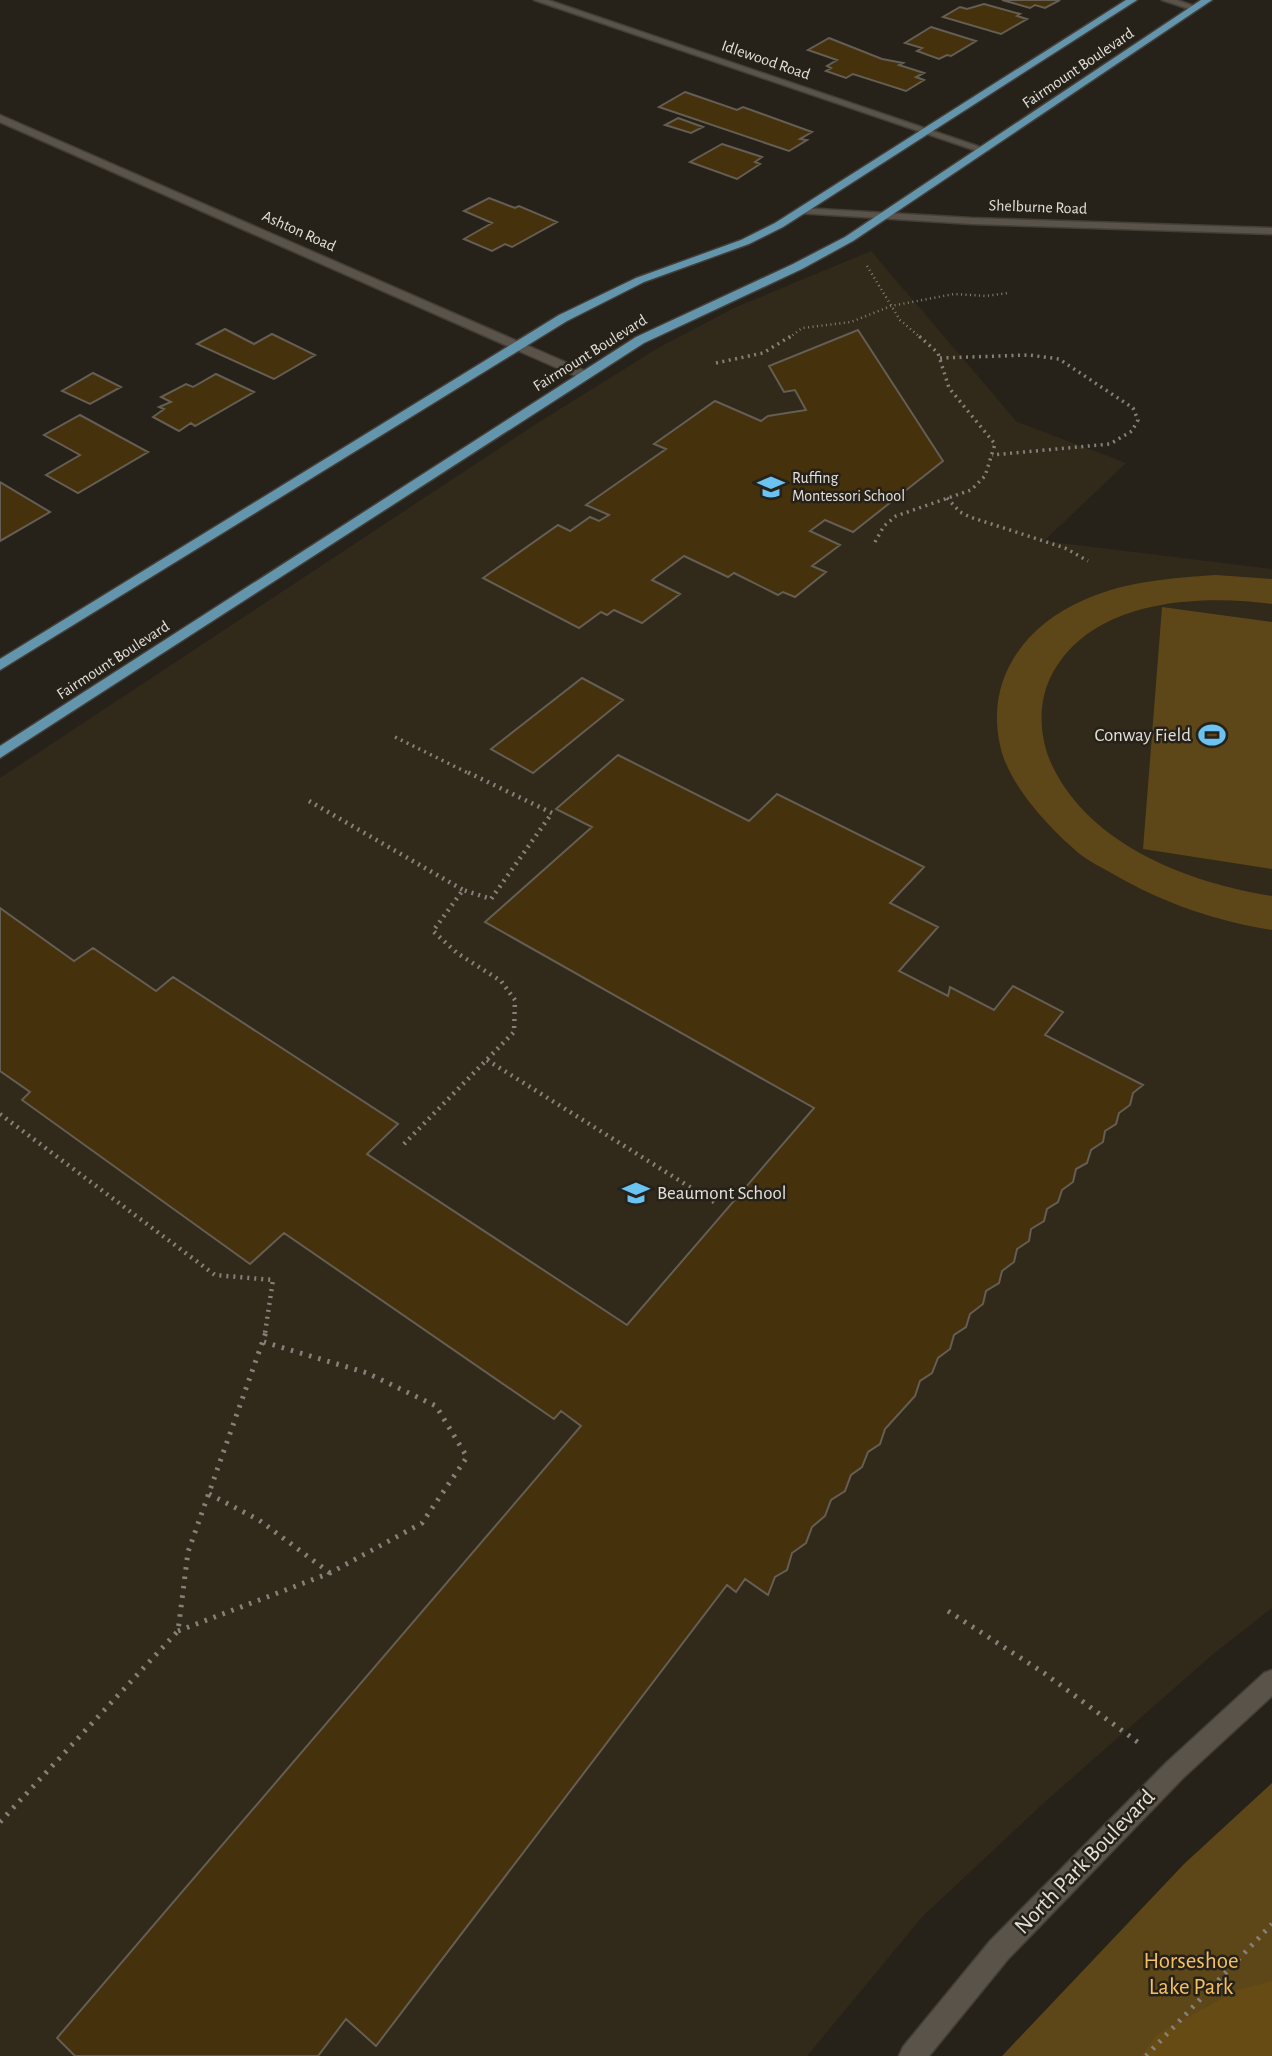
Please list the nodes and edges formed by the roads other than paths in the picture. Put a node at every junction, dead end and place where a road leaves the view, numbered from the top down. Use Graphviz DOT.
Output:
graph roads {
  1 [pos="539,0"];
  2 [pos="1132,0"];
  3 [pos="1167,0"];
  4 [pos="1207,0"];
  5 [pos="1195,8"];
  6 [pos="0,118"];
  7 [pos="927,131"];
  8 [pos="984,150"];
  9 [pos="802,211"];
  10 [pos="886,216"];
  11 [pos="1272,231"];
  12 [pos="518,345"];
  13 [pos="584,375"];
  14 [pos="0,665"];
  15 [pos="0,753"];
  16 [pos="1272,1681"];
  17 [pos="912,2056"];
  1 -- 7 [label="street, Idlewood Road"];
  2 -- 7 [label="main road, Fairmount Boulevard"];
  3 -- 5 [label="street"];
  4 -- 5 [label="main road, Fairmount Boulevard"];
  5 -- 8 [label="main road, Fairmount Boulevard"];
  6 -- 12 [label="street, Ashton Road"];
  7 -- 8 [label="street, Idlewood Road"];
  7 -- 9 [label="main road, Fairmount Boulevard"];
  8 -- 10 [label="main road, Fairmount Boulevard"];
  9 -- 10 [label="street, Shelburne Road"];
  9 -- 12 [label="main road, Fairmount Boulevard"];
  10 -- 11 [label="street, Shelburne Road"];
  10 -- 13 [label="main road, Fairmount Boulevard"];
  12 -- 13 [label="street, Ashton Road"];
  12 -- 14 [label="main road, Fairmount Boulevard"];
  13 -- 15 [label="main road, Fairmount Boulevard"];
  16 -- 17 [label="street, North Park Boulevard"];
}
